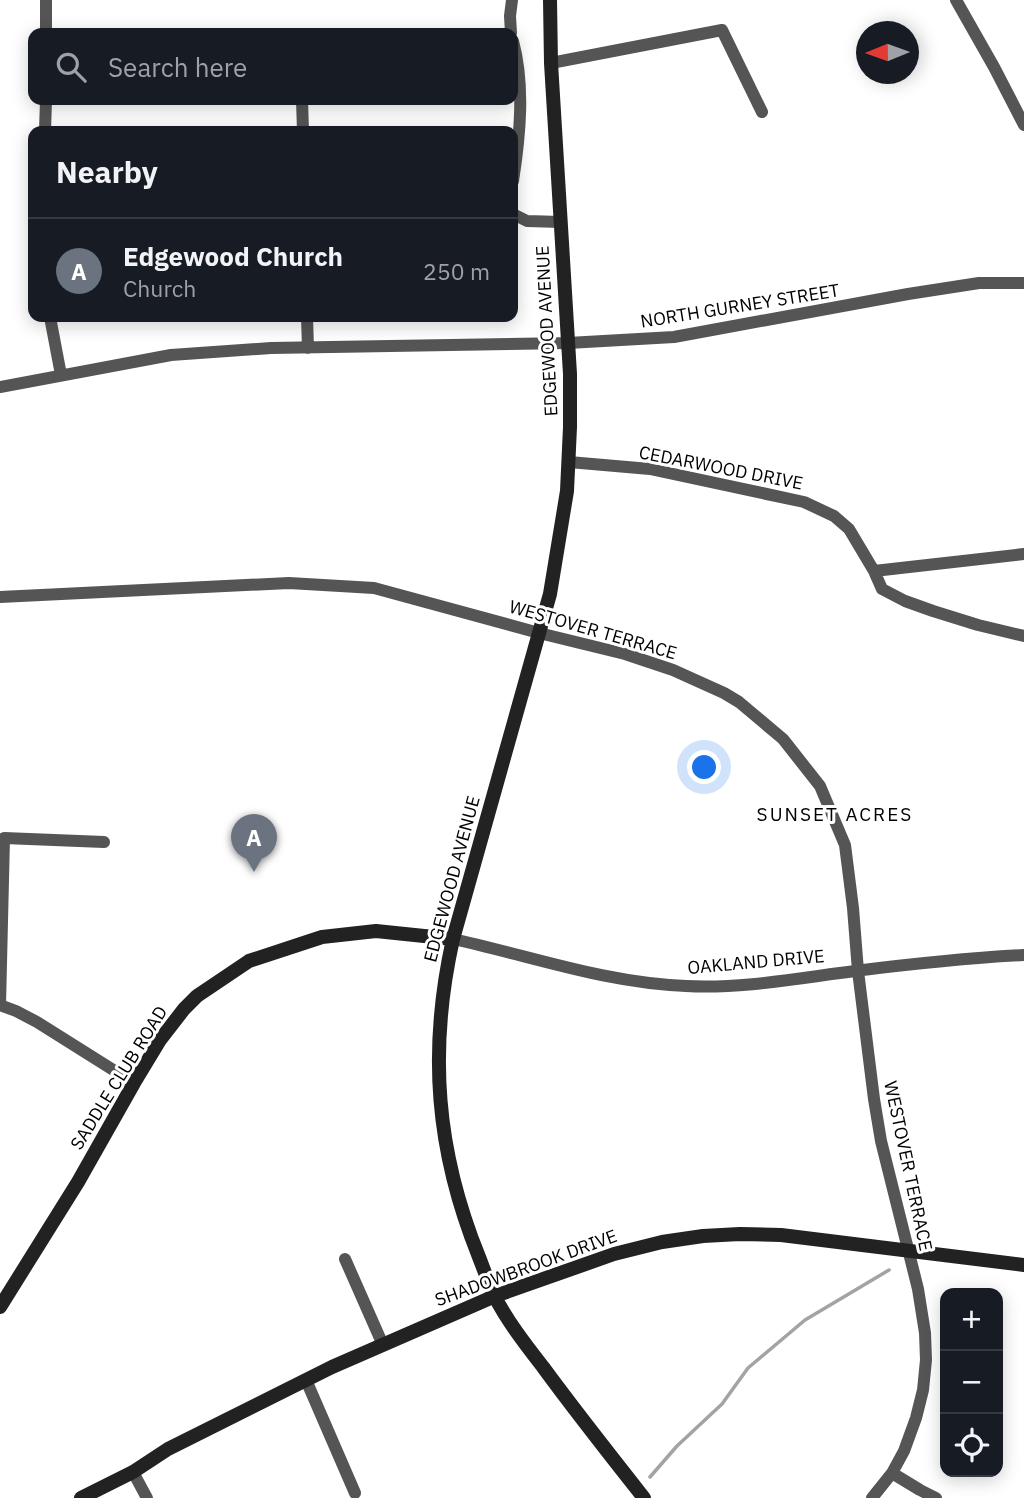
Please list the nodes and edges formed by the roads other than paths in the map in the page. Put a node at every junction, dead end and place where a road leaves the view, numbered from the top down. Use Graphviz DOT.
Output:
graph roads {
  1 [pos="46,0"];
  2 [pos="512,0"];
  3 [pos="550,0"];
  4 [pos="956,0"];
  5 [pos="46,28"];
  6 [pos="511,28"];
  7 [pos="551,63"];
  8 [pos="518,65"];
  9 [pos="46,105"];
  10 [pos="302,105"];
  11 [pos="762,113"];
  12 [pos="1024,125"];
  13 [pos="46,126"];
  14 [pos="303,126"];
  15 [pos="518,126"];
  16 [pos="518,217"];
  17 [pos="561,222"];
  18 [pos="1024,283"];
  19 [pos="52,322"];
  20 [pos="307,322"];
  21 [pos="568,344"];
  22 [pos="308,348"];
  23 [pos="61,375"];
  24 [pos="0,387"];
  25 [pos="569,462"];
  26 [pos="1024,554"];
  27 [pos="874,571"];
  28 [pos="0,597"];
  29 [pos="539,633"];
  30 [pos="1024,636"];
  31 [pos="104,842"];
  32 [pos="453,939"];
  33 [pos="1024,955"];
  34 [pos="858,971"];
  35 [pos="0,1005"];
  36 [pos="134,1083"];
  37 [pos="909,1251"];
  38 [pos="345,1259"];
  39 [pos="1024,1265"];
  40 [pos="495,1296"];
  41 [pos="1,1301"];
  42 [pos="383,1345"];
  43 [pos="306,1380"];
  44 [pos="133,1472"];
  45 [pos="892,1473"];
  46 [pos="355,1493"];
  47 [pos="81,1498"];
  48 [pos="147,1498"];
  49 [pos="644,1498"];
  50 [pos="872,1498"];
  51 [pos="936,1498"];
  1 -- 5 [label="street"];
  2 -- 6 [label="street"];
  3 -- 7 [label="street, EDGEWOOD AVENUE"];
  4 -- 12 [label="street"];
  7 -- 11 [label="street"];
  7 -- 17 [label="street, EDGEWOOD AVENUE"];
  8 -- 15 [label="street"];
  9 -- 13 [label="street"];
  10 -- 14 [label="street"];
  16 -- 17 [label="street, EDGEWOOD AVENUE"];
  17 -- 21 [label="street, EDGEWOOD AVENUE"];
  18 -- 21 [label="street, NORTH GURNEY STREET"];
  19 -- 23 [label="street"];
  20 -- 22 [label="street"];
  21 -- 22 [label="street, NORTH GURNEY STREET"];
  21 -- 25 [label="street, EDGEWOOD AVENUE"];
  22 -- 23 [label="street, NORTH GURNEY STREET"];
  23 -- 24 [label="street, NORTH GURNEY STREET"];
  25 -- 27 [label="street, CEDARWOOD DRIVE"];
  25 -- 29 [label="street, EDGEWOOD AVENUE"];
  26 -- 27 [label="street"];
  27 -- 30 [label="street, CEDARWOOD DRIVE"];
  28 -- 29 [label="street, WESTOVER TERRACE"];
  29 -- 32 [label="street, EDGEWOOD AVENUE"];
  29 -- 34 [label="street, WESTOVER TERRACE"];
  31 -- 35 [label="street"];
  32 -- 34 [label="street, OAKLAND DRIVE"];
  32 -- 36 [label="street, SADDLE CLUB ROAD"];
  32 -- 40 [label="street, EDGEWOOD AVENUE"];
  33 -- 34 [label="street, OAKLAND DRIVE"];
  34 -- 37 [label="street, WESTOVER TERRACE"];
  35 -- 36 [label="street"];
  36 -- 41 [label="street, SADDLE CLUB ROAD"];
  37 -- 39 [label="street, SHADOWBROOK DRIVE"];
  37 -- 40 [label="street, SHADOWBROOK DRIVE"];
  37 -- 45 [label="street, WESTOVER TERRACE"];
  38 -- 42 [label="street"];
  40 -- 42 [label="street, SHADOWBROOK DRIVE"];
  40 -- 49 [label="street, EDGEWOOD AVENUE"];
  42 -- 43 [label="street, SHADOWBROOK DRIVE"];
  43 -- 44 [label="street, SHADOWBROOK DRIVE"];
  43 -- 46 [label="street"];
  44 -- 47 [label="street, SHADOWBROOK DRIVE"];
  44 -- 48 [label="street"];
  45 -- 50 [label="street, WESTOVER TERRACE"];
  45 -- 51 [label="street"];
}
